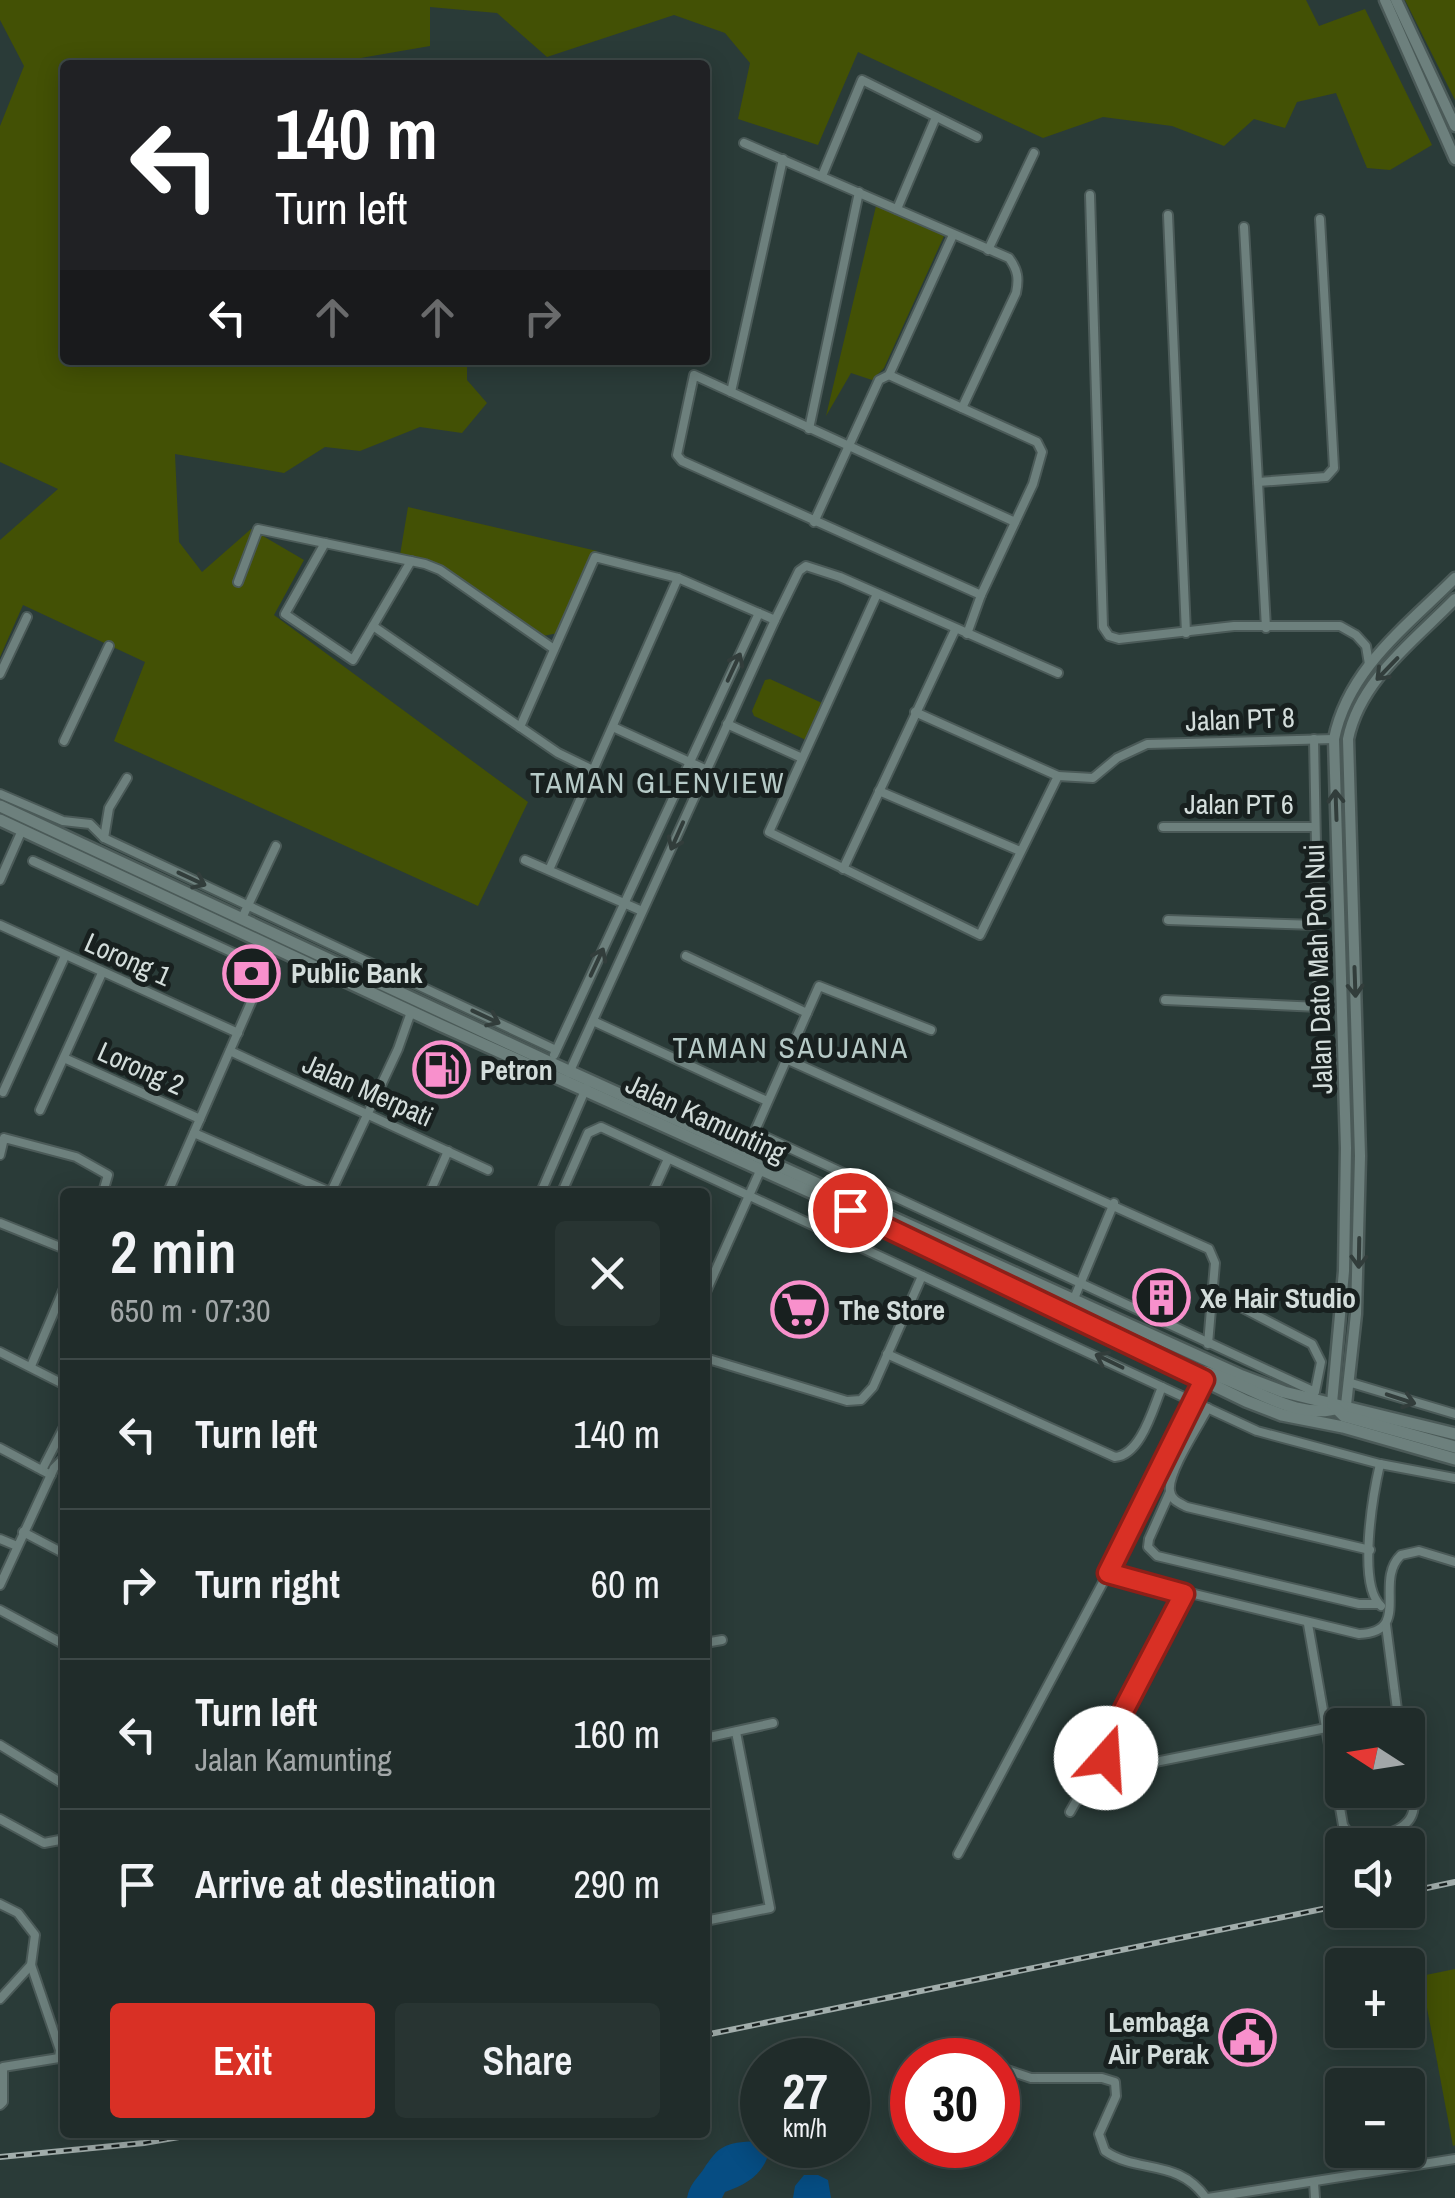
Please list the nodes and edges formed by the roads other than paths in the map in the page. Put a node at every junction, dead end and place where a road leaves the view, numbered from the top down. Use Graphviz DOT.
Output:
graph roads {
  1 [pos="1385,0"];
  2 [pos="1396,0"];
  3 [pos="936,117"];
  4 [pos="1455,126"];
  5 [pos="977,136"];
  6 [pos="744,143"];
  7 [pos="1034,153"];
  8 [pos="783,159"];
  9 [pos="1455,159"];
  10 [pos="822,176"];
  11 [pos="858,192"];
  12 [pos="1090,195"];
  13 [pos="897,208"];
  14 [pos="1168,215"];
  15 [pos="1320,218"];
  16 [pos="1244,227"];
  17 [pos="953,235"];
  18 [pos="988,250"];
  19 [pos="889,375"];
  20 [pos="732,392"];
  21 [pos="962,408"];
  22 [pos="809,429"];
  23 [pos="847,446"];
  24 [pos="1258,482"];
  25 [pos="814,522"];
  26 [pos="1014,522"];
  27 [pos="326,543"];
  28 [pos="410,561"];
  29 [pos="678,578"];
  30 [pos="1455,578"];
  31 [pos="238,582"];
  32 [pos="877,594"];
  33 [pos="981,595"];
  34 [pos="1455,599"];
  35 [pos="759,613"];
  36 [pos="27,617"];
  37 [pos="775,620"];
  38 [pos="373,626"];
  39 [pos="1266,628"];
  40 [pos="955,630"];
  41 [pos="1186,633"];
  42 [pos="967,634"];
  43 [pos="109,646"];
  44 [pos="1366,646"];
  45 [pos="554,649"];
  46 [pos="1380,652"];
  47 [pos="1369,664"];
  48 [pos="0,674"];
  49 [pos="1058,674"];
  50 [pos="916,712"];
  51 [pos="727,724"];
  52 [pos="1336,726"];
  53 [pos="520,727"];
  54 [pos="613,728"];
  55 [pos="1350,728"];
  56 [pos="1314,739"];
  57 [pos="1334,739"];
  58 [pos="64,741"];
  59 [pos="802,758"];
  60 [pos="690,762"];
  61 [pos="593,770"];
  62 [pos="706,770"];
  63 [pos="1058,776"];
  64 [pos="126,778"];
  65 [pos="879,791"];
  66 [pos="0,794"];
  67 [pos="0,806"];
  68 [pos="0,820"];
  69 [pos="68,822"];
  70 [pos="1162,827"];
  71 [pos="1316,827"];
  72 [pos="22,830"];
  73 [pos="66,837"];
  74 [pos="104,838"];
  75 [pos="276,846"];
  76 [pos="1020,852"];
  77 [pos="33,860"];
  78 [pos="525,860"];
  79 [pos="843,869"];
  80 [pos="549,870"];
  81 [pos="115,873"];
  82 [pos="0,880"];
  83 [pos="106,894"];
  84 [pos="624,903"];
  85 [pos="642,911"];
  86 [pos="245,912"];
  87 [pos="216,920"];
  88 [pos="1168,920"];
  89 [pos="0,924"];
  90 [pos="1318,925"];
  91 [pos="206,940"];
  92 [pos="65,956"];
  93 [pos="686,956"];
  94 [pos="102,973"];
  95 [pos="1165,1000"];
  96 [pos="412,1012"];
  97 [pos="807,1013"];
  98 [pos="592,1021"];
  99 [pos="931,1030"];
  100 [pos="238,1032"];
  101 [pos="230,1051"];
  102 [pos="64,1058"];
  103 [pos="786,1059"];
  104 [pos="551,1062"];
  105 [pos="568,1076"];
  106 [pos="588,1085"];
  107 [pos="3,1092"];
  108 [pos="768,1100"];
  109 [pos="40,1110"];
  110 [pos="366,1114"];
  111 [pos="200,1118"];
  112 [pos="755,1132"];
  113 [pos="194,1133"];
  114 [pos="448,1151"];
  115 [pos="746,1151"];
  116 [pos="0,1156"];
  117 [pos="668,1159"];
  118 [pos="488,1170"];
  119 [pos="760,1171"];
  120 [pos="104,1188"];
  121 [pos="170,1188"];
  122 [pos="322,1188"];
  123 [pos="333,1188"];
  124 [pos="432,1188"];
  125 [pos="543,1188"];
  126 [pos="564,1188"];
  127 [pos="655,1188"];
  128 [pos="748,1196"];
  129 [pos="1114,1204"];
  130 [pos="0,1224"];
  131 [pos="60,1247"];
  132 [pos="922,1276"];
  133 [pos="710,1283"];
  134 [pos="1080,1286"];
  135 [pos="1214,1293"];
  136 [pos="60,1298"];
  137 [pos="1074,1301"];
  138 [pos="1208,1344"];
  139 [pos="0,1352"];
  140 [pos="887,1354"];
  141 [pos="710,1359"];
  142 [pos="31,1366"];
  143 [pos="1185,1369"];
  144 [pos="1204,1380"];
  145 [pos="60,1382"];
  146 [pos="1348,1382"];
  147 [pos="1162,1387"];
  148 [pos="1194,1402"];
  149 [pos="1338,1406"];
  150 [pos="1208,1408"];
  151 [pos="1455,1414"];
  152 [pos="1455,1434"];
  153 [pos="60,1437"];
  154 [pos="1455,1446"];
  155 [pos="0,1448"];
  156 [pos="1455,1459"];
  157 [pos="60,1461"];
  158 [pos="1380,1464"];
  159 [pos="46,1472"];
  160 [pos="1455,1478"];
  161 [pos="1170,1492"];
  162 [pos="1148,1496"];
  163 [pos="1163,1508"];
  164 [pos="23,1532"];
  165 [pos="0,1539"];
  166 [pos="16,1546"];
  167 [pos="1370,1550"];
  168 [pos="60,1551"];
  169 [pos="1455,1562"];
  170 [pos="1108,1573"];
  171 [pos="0,1585"];
  172 [pos="1184,1594"];
  173 [pos="1378,1604"];
  174 [pos="1390,1609"];
  175 [pos="0,1610"];
  176 [pos="1308,1624"];
  177 [pos="1386,1626"];
  178 [pos="722,1640"];
  179 [pos="60,1643"];
  180 [pos="710,1643"];
  181 [pos="1396,1708"];
  182 [pos="1325,1722"];
  183 [pos="773,1724"];
  184 [pos="1325,1728"];
  185 [pos="736,1732"];
  186 [pos="710,1737"];
  187 [pos="0,1745"];
  188 [pos="1105,1750"];
  189 [pos="60,1774"];
  190 [pos="56,1777"];
  191 [pos="60,1781"];
  192 [pos="1340,1808"];
  193 [pos="1412,1808"];
  194 [pos="1070,1812"];
  195 [pos="0,1819"];
  196 [pos="60,1840"];
  197 [pos="958,1854"];
  198 [pos="0,1904"];
  199 [pos="710,1920"];
  200 [pos="31,1965"];
  201 [pos="0,1999"];
  202 [pos="1020,2075"];
  203 [pos="0,2105"];
  204 [pos="1455,2159"];
  205 [pos="1314,2182"];
  206 [pos="1207,2198"];
  207 [pos="1316,2198"];
  1 -- 9 [label="street"];
  2 -- 4 [label="street"];
  3 -- 5 [label="street"];
  3 -- 10 [label="street"];
  3 -- 13 [label="street"];
  6 -- 8 [label="street"];
  7 -- 18 [label="street"];
  8 -- 10 [label="street"];
  8 -- 20 [label="street"];
  10 -- 11 [label="street"];
  11 -- 13 [label="street"];
  11 -- 22 [label="street"];
  12 -- 41 [label="street"];
  13 -- 17 [label="street"];
  14 -- 41 [label="street"];
  15 -- 24 [label="street"];
  16 -- 24 [label="street"];
  17 -- 18 [label="street"];
  17 -- 19 [label="street"];
  18 -- 21 [label="street"];
  19 -- 21 [label="street"];
  19 -- 23 [label="street"];
  20 -- 22 [label="street"];
  20 -- 25 [label="street"];
  21 -- 26 [label="street"];
  22 -- 23 [label="street"];
  23 -- 25 [label="street"];
  23 -- 26 [label="street"];
  24 -- 39 [label="street"];
  25 -- 33 [label="street"];
  26 -- 33 [label="street"];
  27 -- 28 [label="street"];
  27 -- 31 [label="street"];
  27 -- 38 [label="street"];
  28 -- 38 [label="street"];
  28 -- 45 [label="street"];
  29 -- 35 [label="street"];
  29 -- 45 [label="street"];
  29 -- 54 [label="street"];
  30 -- 46 [label="street, Jalan Dato Mah Poh Nui"];
  32 -- 37 [label="street"];
  32 -- 40 [label="street"];
  32 -- 59 [label="street"];
  33 -- 42 [label="street"];
  34 -- 55 [label="street, Jalan Dato Mah Poh Nui, one-way"];
  35 -- 37 [label="street"];
  60 -- 35 [label="street, one-way"];
  36 -- 48 [label="street"];
  37 -- 51 [label="street"];
  38 -- 53 [label="street"];
  39 -- 41 [label="street"];
  39 -- 44 [label="street"];
  40 -- 42 [label="street"];
  40 -- 50 [label="street"];
  42 -- 49 [label="street"];
  43 -- 58 [label="street"];
  44 -- 46 [label="street"];
  44 -- 47 [label="street"];
  45 -- 53 [label="street"];
  46 -- 47 [label="street, Jalan Dato Mah Poh Nui"];
  47 -- 52 [label="street, Jalan Dato Mah Poh Nui"];
  50 -- 63 [label="street"];
  50 -- 65 [label="street"];
  51 -- 59 [label="street"];
  51 -- 62 [label="street"];
  52 -- 55 [label="street"];
  52 -- 57 [label="street, Jalan Dato Mah Poh Nui"];
  53 -- 61 [label="street"];
  54 -- 60 [label="street"];
  54 -- 61 [label="street"];
  55 -- 146 [label="street, Jalan Dato Mah Poh Nui, one-way"];
  56 -- 57 [label="street, Jalan PT 8"];
  56 -- 63 [label="street, Jalan PT 8"];
  56 -- 71 [label="street"];
  149 -- 57 [label="street, Jalan Dato Mah Poh Nui, one-way"];
  59 -- 79 [label="street"];
  60 -- 62 [label="street"];
  60 -- 84 [label="street"];
  61 -- 80 [label="street"];
  62 -- 85 [label="street, one-way"];
  63 -- 76 [label="street"];
  64 -- 74 [label="street"];
  65 -- 76 [label="street"];
  65 -- 79 [label="street"];
  66 -- 69 [label="street"];
  67 -- 73 [label="main road, Jalan Kamunting"];
  68 -- 72 [label="main road, Jalan Kamunting"];
  69 -- 73 [label="street"];
  69 -- 74 [label="street"];
  70 -- 71 [label="street, Jalan PT 6"];
  71 -- 90 [label="street"];
  72 -- 81 [label="main road, Jalan Kamunting"];
  72 -- 82 [label="street"];
  73 -- 86 [label="main road, Jalan Kamunting"];
  74 -- 86 [label="street, one-way"];
  75 -- 86 [label="street"];
  76 -- 79 [label="street"];
  77 -- 83 [label="street"];
  78 -- 80 [label="street"];
  80 -- 84 [label="street"];
  81 -- 83 [label="street"];
  81 -- 87 [label="main road, Jalan Kamunting"];
  83 -- 91 [label="street"];
  84 -- 85 [label="street"];
  104 -- 84 [label="street, one-way"];
  85 -- 98 [label="street"];
  86 -- 104 [label="main road, Jalan Kamunting, one-way"];
  87 -- 91 [label="street"];
  87 -- 96 [label="main road, Jalan Kamunting"];
  88 -- 90 [label="street"];
  89 -- 92 [label="street, Lorong 1"];
  90 -- 95 [label="street"];
  91 -- 100 [label="street"];
  92 -- 94 [label="street, Lorong 1"];
  92 -- 107 [label="street"];
  93 -- 97 [label="street"];
  94 -- 100 [label="street, Lorong 1"];
  94 -- 102 [label="street"];
  96 -- 104 [label="main road, Jalan Kamunting"];
  96 -- 110 [label="street"];
  97 -- 99 [label="street"];
  97 -- 103 [label="street"];
  98 -- 105 [label="street"];
  98 -- 108 [label="street"];
  100 -- 101 [label="street"];
  101 -- 110 [label="street, Jalan Merpati"];
  101 -- 111 [label="street"];
  102 -- 109 [label="street"];
  102 -- 111 [label="street, Lorong 2"];
  103 -- 108 [label="street"];
  103 -- 129 [label="street"];
  104 -- 105 [label="main road, Jalan Kamunting"];
  105 -- 106 [label="main road, Jalan Kamunting"];
  106 -- 115 [label="main road, Jalan Kamunting"];
  106 -- 119 [label="main road, Jalan Kamunting"];
  106 -- 125 [label="street"];
  108 -- 112 [label="street"];
  110 -- 114 [label="street, Jalan Merpati"];
  110 -- 123 [label="street"];
  111 -- 113 [label="street"];
  112 -- 115 [label="street"];
  112 -- 134 [label="street"];
  113 -- 121 [label="street"];
  113 -- 122 [label="street"];
  114 -- 118 [label="street, Jalan Merpati"];
  114 -- 124 [label="street"];
  115 -- 137 [label="main road, Jalan Kamunting"];
  116 -- 120 [label="street"];
  117 -- 126 [label="street"];
  117 -- 127 [label="street"];
  117 -- 128 [label="street"];
  119 -- 128 [label="street"];
  119 -- 143 [label="main road, Jalan Kamunting"];
  128 -- 132 [label="street"];
  128 -- 133 [label="street"];
  129 -- 134 [label="street"];
  129 -- 135 [label="street"];
  130 -- 131 [label="street"];
  132 -- 140 [label="street"];
  147 -- 132 [label="street, one-way"];
  134 -- 137 [label="street"];
  134 -- 138 [label="street"];
  135 -- 138 [label="street"];
  135 -- 138 [label="street"];
  136 -- 142 [label="street"];
  137 -- 149 [label="main road, Jalan Kamunting"];
  139 -- 142 [label="street"];
  140 -- 141 [label="street"];
  140 -- 147 [label="street"];
  142 -- 145 [label="street"];
  143 -- 144 [label="main road, Jalan Kamunting"];
  143 -- 149 [label="main road"];
  144 -- 148 [label="street"];
  144 -- 156 [label="main road, Jalan Kamunting"];
  146 -- 149 [label="street, Jalan Dato Mah Poh Nui"];
  146 -- 151 [label="street, one-way"];
  147 -- 148 [label="street"];
  148 -- 150 [label="street"];
  148 -- 162 [label="street"];
  149 -- 152 [label="main road, Jalan Kamunting"];
  149 -- 154 [label="main road"];
  150 -- 158 [label="street"];
  150 -- 161 [label="street"];
  153 -- 159 [label="street"];
  155 -- 159 [label="street"];
  157 -- 159 [label="street"];
  158 -- 160 [label="street"];
  158 -- 167 [label="street"];
  159 -- 164 [label="street"];
  161 -- 163 [label="street"];
  161 -- 167 [label="street"];
  162 -- 163 [label="street"];
  162 -- 170 [label="street"];
  163 -- 173 [label="street"];
  164 -- 166 [label="street"];
  164 -- 168 [label="street"];
  165 -- 166 [label="street"];
  166 -- 171 [label="street"];
  167 -- 173 [label="street"];
  169 -- 174 [label="street"];
  170 -- 172 [label="street"];
  170 -- 197 [label="street"];
  172 -- 176 [label="street"];
  172 -- 188 [label="street"];
  173 -- 174 [label="street"];
  174 -- 177 [label="street"];
  175 -- 179 [label="street"];
  176 -- 177 [label="street"];
  176 -- 182 [label="street"];
  177 -- 181 [label="street"];
  178 -- 180 [label="street"];
  183 -- 185 [label="street"];
  184 -- 188 [label="street"];
  185 -- 186 [label="street"];
  185 -- 199 [label="street"];
  187 -- 190 [label="street"];
  188 -- 194 [label="street"];
  189 -- 190 [label="street"];
  190 -- 191 [label="street"];
  192 -- 193 [label="street"];
  195 -- 196 [label="street"];
  198 -- 200 [label="street"];
  200 -- 201 [label="street"];
  200 -- 203 [label="street"];
  202 -- 206 [label="street"];
  204 -- 205 [label="street"];
  205 -- 206 [label="street"];
  205 -- 207 [label="street"];
}
